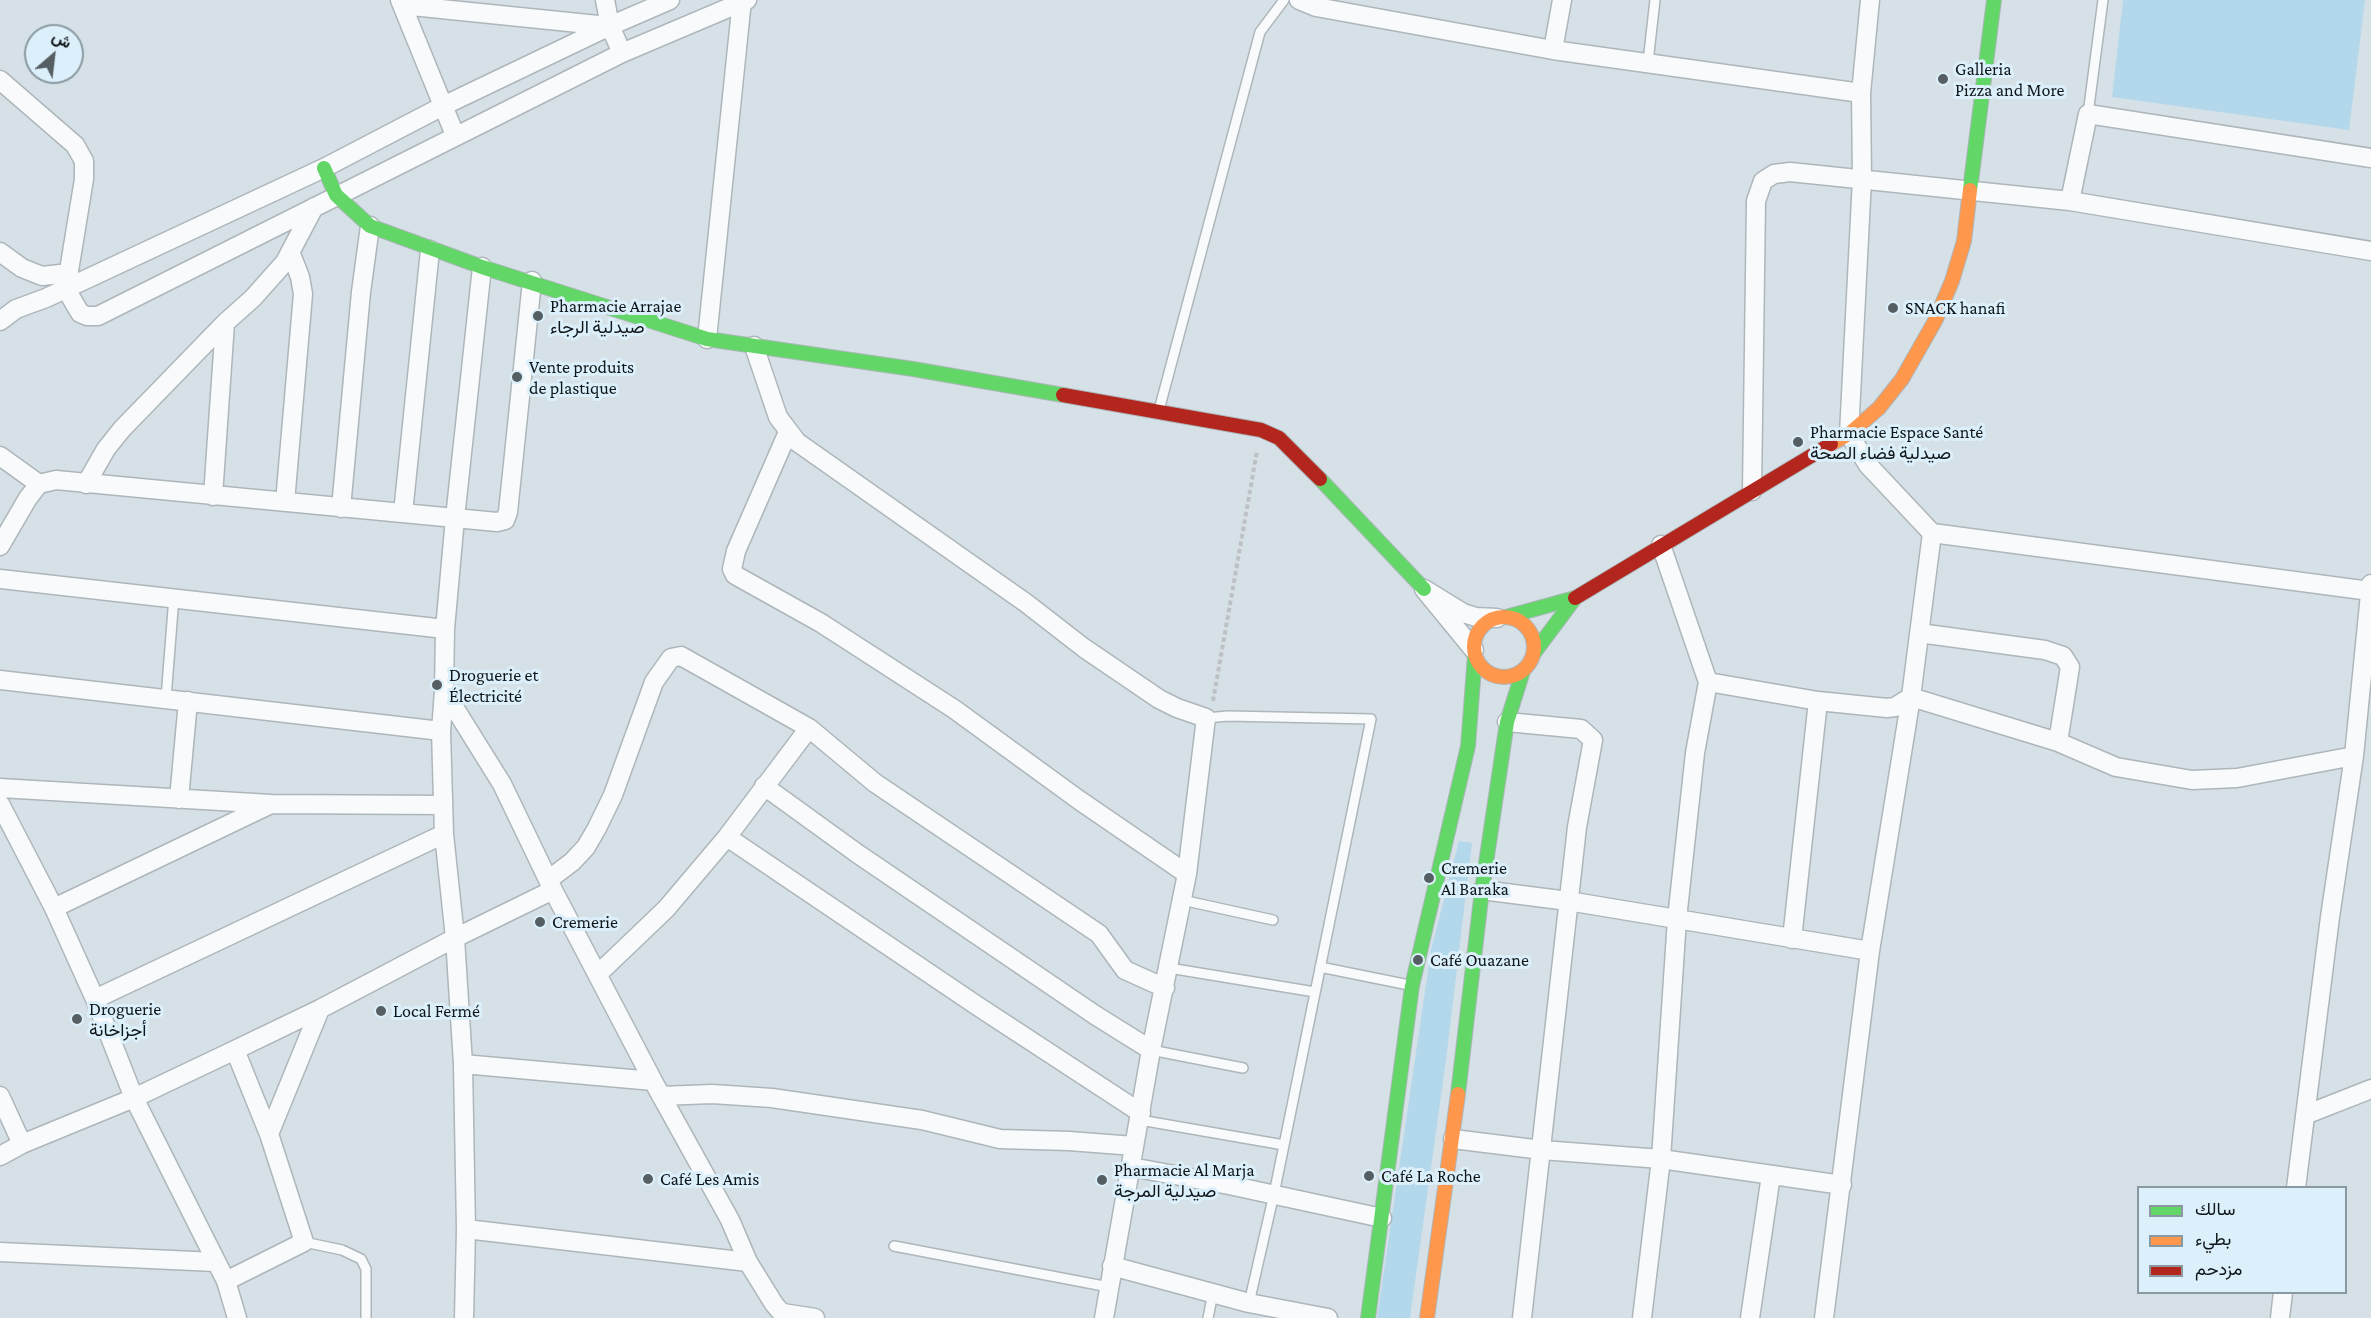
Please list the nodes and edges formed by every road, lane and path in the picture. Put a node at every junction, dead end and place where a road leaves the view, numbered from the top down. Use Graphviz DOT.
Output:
graph roads {
  1 [pos="605,0"];
  2 [pos="670,0"];
  3 [pos="1284,0"];
  4 [pos="1300,0"];
  5 [pos="1562,0"];
  6 [pos="1655,0"];
  7 [pos="1870,0"];
  8 [pos="1994,0"];
  9 [pos="2103,0"];
  10 [pos="744,1"];
  11 [pos="401,2"];
  12 [pos="610,26"];
  13 [pos="1553,50"];
  14 [pos="622,53"];
  15 [pos="1648,62"];
  16 [pos="0,80"];
  17 [pos="1861,93"];
  18 [pos="443,106"];
  19 [pos="2088,114"];
  20 [pos="455,135"];
  21 [pos="2371,158"];
  22 [pos="324,168"];
  23 [pos="1862,180"];
  24 [pos="1971,192"];
  25 [pos="336,195"];
  26 [pos="2070,201"];
  27 [pos="314,207"];
  28 [pos="370,226"];
  29 [pos="430,250"];
  30 [pos="2371,251"];
  31 [pos="0,252"];
  32 [pos="291,254"];
  33 [pos="483,267"];
  34 [pos="67,281"];
  35 [pos="532,281"];
  36 [pos="0,321"];
  37 [pos="225,322"];
  38 [pos="707,339"];
  39 [pos="754,346"];
  40 [pos="1158,412"];
  41 [pos="1261,430"];
  42 [pos="788,432"];
  43 [pos="1849,434"];
  44 [pos="0,456"];
  45 [pos="39,484"];
  46 [pos="86,484"];
  47 [pos="1752,491"];
  48 [pos="213,496"];
  49 [pos="285,502"];
  50 [pos="341,508"];
  51 [pos="403,513"];
  52 [pos="454,518"];
  53 [pos="1932,532"];
  54 [pos="1661,545"];
  55 [pos="0,546"];
  56 [pos="0,579"];
  57 [pos="2371,588"];
  58 [pos="1424,590"];
  59 [pos="174,597"];
  60 [pos="1575,598"];
  61 [pos="1501,618"];
  62 [pos="445,629"];
  63 [pos="1919,633"];
  64 [pos="1475,652"];
  65 [pos="1534,653"];
  66 [pos="1523,671"];
  67 [pos="0,680"];
  68 [pos="1708,682"];
  69 [pos="444,691"];
  70 [pos="1911,697"];
  71 [pos="166,698"];
  72 [pos="1818,700"];
  73 [pos="188,701"];
  74 [pos="1206,718"];
  75 [pos="1507,722"];
  76 [pos="2364,727"];
  77 [pos="809,728"];
  78 [pos="441,731"];
  79 [pos="2058,742"];
  80 [pos="2354,756"];
  81 [pos="764,786"];
  82 [pos="0,788"];
  83 [pos="178,798"];
  84 [pos="0,804"];
  85 [pos="271,804"];
  86 [pos="443,806"];
  87 [pos="444,834"];
  88 [pos="727,837"];
  89 [pos="1187,874"];
  90 [pos="550,885"];
  91 [pos="1482,890"];
  92 [pos="1182,900"];
  93 [pos="1568,901"];
  94 [pos="54,908"];
  95 [pos="1677,919"];
  96 [pos="1273,920"];
  97 [pos="455,938"];
  98 [pos="1792,939"];
  99 [pos="1870,951"];
  100 [pos="1320,967"];
  101 [pos="1169,968"];
  102 [pos="598,974"];
  103 [pos="1412,986"];
  104 [pos="1165,988"];
  105 [pos="1315,992"];
  106 [pos="94,999"];
  107 [pos="320,1010"];
  108 [pos="236,1050"];
  109 [pos="1151,1050"];
  110 [pos="463,1064"];
  111 [pos="1243,1068"];
  112 [pos="657,1089"];
  113 [pos="2371,1089"];
  114 [pos="0,1095"];
  115 [pos="134,1098"];
  116 [pos="2305,1115"];
  117 [pos="1141,1117"];
  118 [pos="269,1134"];
  119 [pos="1453,1139"];
  120 [pos="22,1144"];
  121 [pos="1284,1144"];
  122 [pos="1134,1146"];
  123 [pos="1542,1150"];
  124 [pos="0,1156"];
  125 [pos="1661,1160"];
  126 [pos="1131,1167"];
  127 [pos="1771,1175"];
  128 [pos="1842,1185"];
  129 [pos="2296,1186"];
  130 [pos="1274,1194"];
  131 [pos="1382,1218"];
  132 [pos="466,1229"];
  133 [pos="304,1242"];
  134 [pos="894,1246"];
  135 [pos="0,1252"];
  136 [pos="215,1262"];
  137 [pos="748,1262"];
  138 [pos="1112,1266"];
  139 [pos="226,1281"];
  140 [pos="1109,1287"];
  141 [pos="1213,1293"];
  142 [pos="2283,1294"];
  143 [pos="1249,1303"];
  144 [pos="785,1316"];
  145 [pos="237,1318"];
  146 [pos="366,1318"];
  147 [pos="464,1318"];
  148 [pos="814,1318"];
  149 [pos="1104,1318"];
  150 [pos="1208,1318"];
  151 [pos="1328,1318"];
  152 [pos="1368,1318"];
  153 [pos="1427,1318"];
  154 [pos="1522,1318"];
  155 [pos="1642,1318"];
  156 [pos="1750,1318"];
  157 [pos="1824,1318"];
  158 [pos="2280,1318"];
  1 -- 12 [label="street"];
  2 -- 12 [label="street"];
  3 -- 40 [label="lane"];
  4 -- 13 [label="street"];
  5 -- 13 [label="street"];
  6 -- 15 [label="lane"];
  7 -- 17 [label="street"];
  8 -- 24 [label="street"];
  9 -- 19 [label="lane"];
  10 -- 14 [label="street"];
  10 -- 38 [label="street"];
  11 -- 12 [label="street"];
  11 -- 18 [label="street"];
  12 -- 14 [label="street"];
  12 -- 18 [label="street"];
  13 -- 15 [label="street"];
  14 -- 20 [label="street"];
  15 -- 17 [label="street"];
  16 -- 34 [label="street"];
  17 -- 23 [label="street"];
  18 -- 20 [label="street"];
  18 -- 22 [label="street"];
  19 -- 21 [label="street"];
  19 -- 26 [label="street"];
  20 -- 25 [label="street"];
  22 -- 25 [label="street"];
  22 -- 34 [label="street"];
  23 -- 24 [label="street"];
  23 -- 43 [label="street"];
  23 -- 47 [label="street"];
  24 -- 26 [label="street"];
  24 -- 43 [label="street"];
  25 -- 27 [label="street"];
  25 -- 28 [label="street"];
  26 -- 30 [label="street"];
  27 -- 32 [label="street"];
  27 -- 34 [label="street"];
  28 -- 29 [label="street"];
  28 -- 50 [label="street"];
  29 -- 33 [label="street"];
  29 -- 51 [label="street"];
  31 -- 34 [label="street"];
  32 -- 37 [label="street"];
  32 -- 49 [label="street"];
  33 -- 35 [label="street"];
  33 -- 52 [label="street"];
  34 -- 36 [label="street"];
  35 -- 38 [label="street"];
  35 -- 52 [label="street"];
  37 -- 46 [label="street"];
  37 -- 48 [label="street"];
  38 -- 39 [label="street"];
  39 -- 40 [label="street"];
  39 -- 42 [label="street"];
  40 -- 41 [label="street"];
  41 -- 58 [label="street"];
  41 -- 74 [label="path"];
  42 -- 74 [label="street"];
  42 -- 89 [label="street"];
  43 -- 47 [label="street"];
  43 -- 53 [label="street"];
  44 -- 45 [label="street"];
  45 -- 46 [label="street"];
  45 -- 55 [label="street"];
  46 -- 48 [label="street"];
  47 -- 54 [label="street"];
  48 -- 49 [label="street"];
  49 -- 50 [label="street"];
  50 -- 51 [label="street"];
  51 -- 52 [label="street"];
  52 -- 62 [label="street"];
  53 -- 57 [label="street"];
  53 -- 63 [label="street"];
  54 -- 60 [label="street"];
  54 -- 68 [label="street"];
  56 -- 59 [label="street"];
  57 -- 76 [label="street"];
  58 -- 61 [label="street"];
  58 -- 64 [label="street"];
  59 -- 62 [label="street"];
  59 -- 71 [label="lane"];
  60 -- 61 [label="street"];
  60 -- 65 [label="street"];
  61 -- 64 [label="street"];
  61 -- 65 [label="street"];
  62 -- 69 [label="street"];
  63 -- 70 [label="street"];
  63 -- 79 [label="street"];
  64 -- 66 [label="street"];
  64 -- 103 [label="street"];
  65 -- 66 [label="street"];
  66 -- 75 [label="street"];
  67 -- 71 [label="street"];
  68 -- 72 [label="street"];
  68 -- 95 [label="street"];
  69 -- 78 [label="street"];
  69 -- 90 [label="street"];
  70 -- 72 [label="street"];
  70 -- 79 [label="street"];
  70 -- 99 [label="street"];
  71 -- 73 [label="street"];
  72 -- 98 [label="street"];
  73 -- 78 [label="street"];
  73 -- 83 [label="street"];
  74 -- 89 [label="street"];
  74 -- 100 [label="lane"];
  75 -- 91 [label="street"];
  75 -- 93 [label="street"];
  76 -- 80 [label="street"];
  77 -- 81 [label="street"];
  77 -- 90 [label="street"];
  77 -- 104 [label="street"];
  78 -- 86 [label="street"];
  79 -- 80 [label="street"];
  80 -- 116 [label="street"];
  81 -- 88 [label="street"];
  81 -- 109 [label="street"];
  82 -- 83 [label="street"];
  83 -- 85 [label="street"];
  84 -- 94 [label="street"];
  85 -- 86 [label="street"];
  85 -- 94 [label="street"];
  86 -- 87 [label="street"];
  87 -- 97 [label="street"];
  87 -- 106 [label="street"];
  88 -- 102 [label="street"];
  88 -- 117 [label="street"];
  89 -- 92 [label="street"];
  90 -- 97 [label="street"];
  90 -- 102 [label="street"];
  91 -- 93 [label="street"];
  91 -- 119 [label="street"];
  92 -- 96 [label="lane"];
  92 -- 101 [label="street"];
  93 -- 95 [label="street"];
  93 -- 123 [label="street"];
  94 -- 106 [label="street"];
  95 -- 98 [label="street"];
  95 -- 125 [label="street"];
  97 -- 107 [label="street"];
  97 -- 110 [label="street"];
  98 -- 99 [label="street"];
  99 -- 128 [label="street"];
  100 -- 103 [label="lane"];
  100 -- 105 [label="lane"];
  101 -- 104 [label="street"];
  101 -- 105 [label="lane"];
  102 -- 112 [label="street"];
  103 -- 131 [label="street"];
  104 -- 109 [label="street"];
  105 -- 121 [label="lane"];
  106 -- 115 [label="street"];
  107 -- 108 [label="street"];
  107 -- 118 [label="street"];
  108 -- 115 [label="street"];
  108 -- 118 [label="street"];
  109 -- 111 [label="lane"];
  109 -- 117 [label="street"];
  110 -- 112 [label="street"];
  110 -- 132 [label="street"];
  112 -- 122 [label="street"];
  112 -- 137 [label="street"];
  113 -- 116 [label="street"];
  114 -- 120 [label="street"];
  115 -- 120 [label="street"];
  115 -- 136 [label="street"];
  116 -- 129 [label="street"];
  117 -- 121 [label="lane"];
  117 -- 122 [label="street"];
  118 -- 133 [label="street"];
  119 -- 123 [label="street"];
  119 -- 153 [label="street"];
  120 -- 124 [label="street"];
  121 -- 130 [label="lane"];
  122 -- 126 [label="street"];
  123 -- 125 [label="street"];
  123 -- 154 [label="street"];
  125 -- 127 [label="street"];
  125 -- 155 [label="street"];
  126 -- 130 [label="street"];
  126 -- 138 [label="street"];
  127 -- 128 [label="street"];
  127 -- 156 [label="street"];
  128 -- 157 [label="street"];
  130 -- 131 [label="street"];
  130 -- 143 [label="lane"];
  131 -- 152 [label="street"];
  132 -- 137 [label="street"];
  132 -- 147 [label="street"];
  133 -- 139 [label="street"];
  133 -- 146 [label="lane"];
  134 -- 140 [label="lane"];
  135 -- 136 [label="street"];
  136 -- 139 [label="street"];
  137 -- 144 [label="street"];
  138 -- 140 [label="street"];
  138 -- 141 [label="street"];
  139 -- 145 [label="street"];
  140 -- 149 [label="street"];
  141 -- 143 [label="street"];
  141 -- 150 [label="lane"];
  142 -- 158 [label="street"];
  143 -- 151 [label="street"];
  144 -- 148 [label="street"];
}
